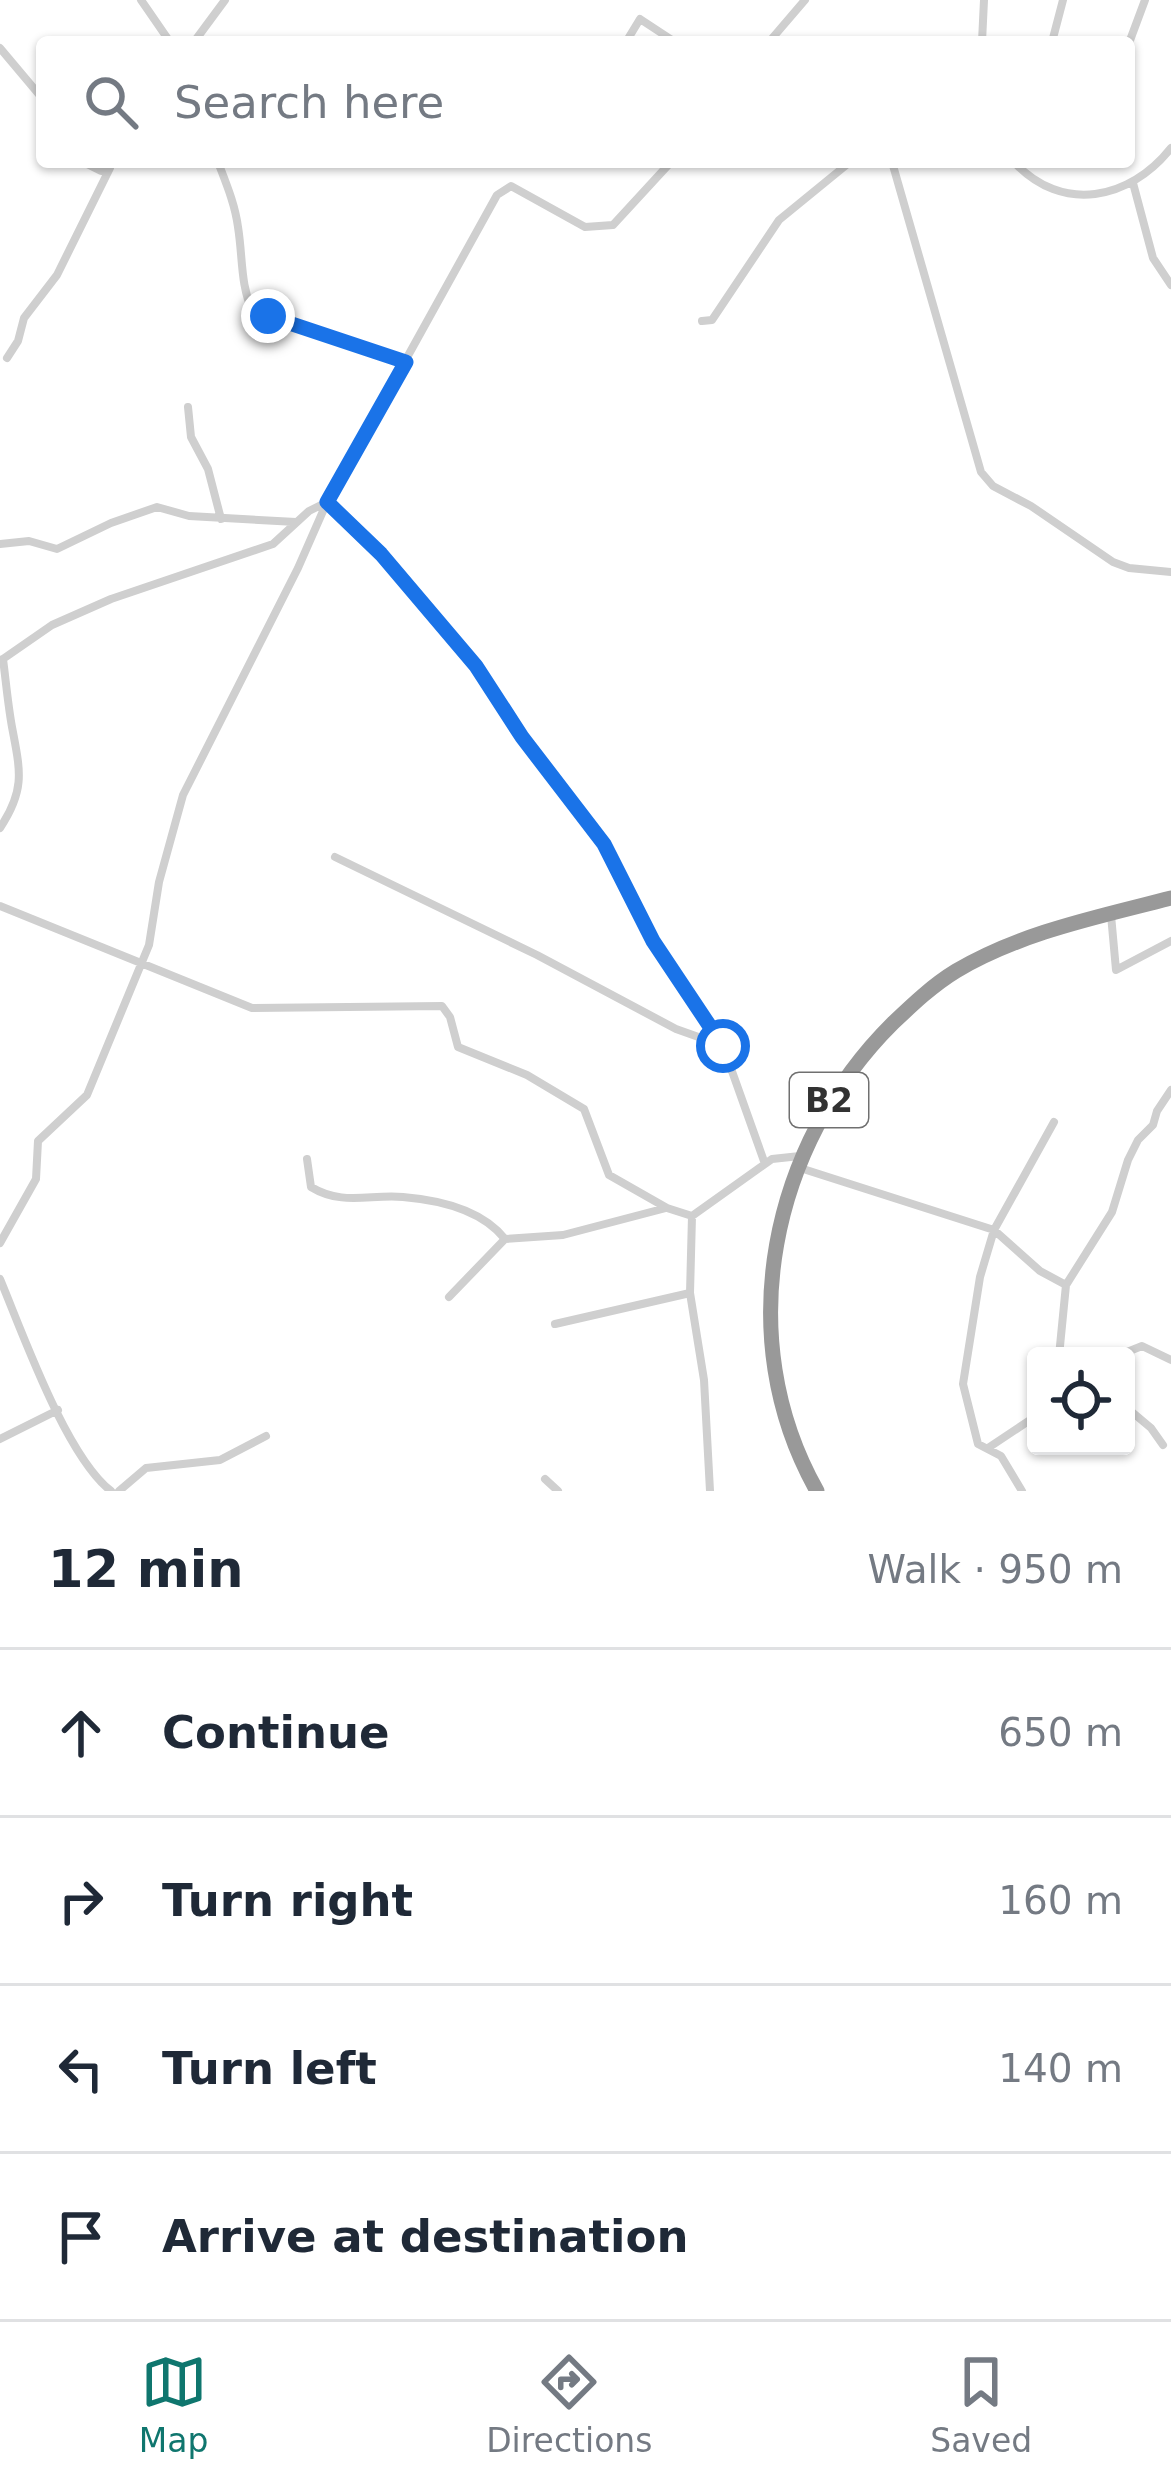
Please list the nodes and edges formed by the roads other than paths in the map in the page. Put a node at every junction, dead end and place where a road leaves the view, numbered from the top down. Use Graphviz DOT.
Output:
graph roads {
  1 [pos="141,0"];
  2 [pos="225,0"];
  3 [pos="805,0"];
  4 [pos="984,0"];
  5 [pos="1063,0"];
  6 [pos="1145,0"];
  7 [pos="166,36"];
  8 [pos="198,36"];
  9 [pos="630,36"];
  10 [pos="666,36"];
  11 [pos="774,36"];
  12 [pos="982,36"];
  13 [pos="1054,36"];
  14 [pos="1132,36"];
  15 [pos="0,48"];
  16 [pos="36,91"];
  17 [pos="1171,148"];
  18 [pos="111,168"];
  19 [pos="220,168"];
  20 [pos="666,168"];
  21 [pos="843,168"];
  22 [pos="894,168"];
  23 [pos="1021,168"];
  24 [pos="1133,182"];
  25 [pos="1171,285"];
  26 [pos="702,321"];
  27 [pos="7,358"];
  28 [pos="406,362"];
  29 [pos="188,406"];
  30 [pos="327,502"];
  31 [pos="221,519"];
  32 [pos="298,523"];
  33 [pos="0,544"];
  34 [pos="1171,572"];
  35 [pos="1,660"];
  36 [pos="0,828"];
  37 [pos="335,857"];
  38 [pos="1171,898"];
  39 [pos="0,906"];
  40 [pos="1111,914"];
  41 [pos="1171,940"];
  42 [pos="140,965"];
  43 [pos="723,1046"];
  44 [pos="1171,1090"];
  45 [pos="1054,1122"];
  46 [pos="307,1159"];
  47 [pos="798,1161"];
  48 [pos="765,1164"];
  49 [pos="668,1208"];
  50 [pos="692,1216"];
  51 [pos="994,1230"];
  52 [pos="505,1239"];
  53 [pos="0,1244"];
  54 [pos="0,1279"];
  55 [pos="1066,1285"];
  56 [pos="690,1293"];
  57 [pos="448,1297"];
  58 [pos="555,1324"];
  59 [pos="1060,1347"];
  60 [pos="1133,1347"];
  61 [pos="1171,1360"];
  62 [pos="58,1410"];
  63 [pos="1135,1415"];
  64 [pos="1027,1422"];
  65 [pos="266,1436"];
  66 [pos="0,1439"];
  67 [pos="1162,1445"];
  68 [pos="988,1448"];
  69 [pos="545,1479"];
  70 [pos="115,1491"];
  71 [pos="558,1491"];
  72 [pos="710,1491"];
  73 [pos="817,1491"];
  74 [pos="1022,1491"];
  1 -- 7 [label="street"];
  2 -- 8 [label="street"];
  3 -- 11 [label="street"];
  4 -- 12 [label="street"];
  5 -- 13 [label="street"];
  6 -- 14 [label="street"];
  9 -- 10 [label="street"];
  15 -- 16 [label="street"];
  17 -- 24 [label="street"];
  18 -- 27 [label="street"];
  19 -- 28 [label="street"];
  20 -- 28 [label="street"];
  21 -- 26 [label="street"];
  22 -- 34 [label="street"];
  23 -- 24 [label="street"];
  24 -- 25 [label="street"];
  28 -- 30 [label="street"];
  29 -- 31 [label="street"];
  30 -- 32 [label="street"];
  30 -- 42 [label="street"];
  30 -- 43 [label="street"];
  31 -- 32 [label="street"];
  31 -- 33 [label="street"];
  32 -- 35 [label="street"];
  35 -- 36 [label="street"];
  37 -- 43 [label="street"];
  38 -- 40 [label="highway, B2"];
  39 -- 42 [label="street"];
  40 -- 41 [label="street"];
  40 -- 47 [label="highway, B2"];
  42 -- 49 [label="street"];
  42 -- 53 [label="street"];
  43 -- 48 [label="street"];
  44 -- 55 [label="street"];
  45 -- 51 [label="street"];
  46 -- 52 [label="street"];
  47 -- 48 [label="street"];
  47 -- 51 [label="street"];
  47 -- 73 [label="highway, B2"];
  48 -- 50 [label="street"];
  49 -- 50 [label="street"];
  49 -- 52 [label="street"];
  50 -- 56 [label="street"];
  51 -- 55 [label="street"];
  51 -- 68 [label="street"];
  52 -- 57 [label="street"];
  54 -- 62 [label="street"];
  55 -- 59 [label="street"];
  56 -- 58 [label="street"];
  56 -- 72 [label="street"];
  60 -- 61 [label="street"];
  62 -- 66 [label="street"];
  62 -- 70 [label="street"];
  63 -- 67 [label="street"];
  64 -- 68 [label="street"];
  65 -- 70 [label="street"];
  68 -- 74 [label="street"];
  69 -- 71 [label="street"];
}
